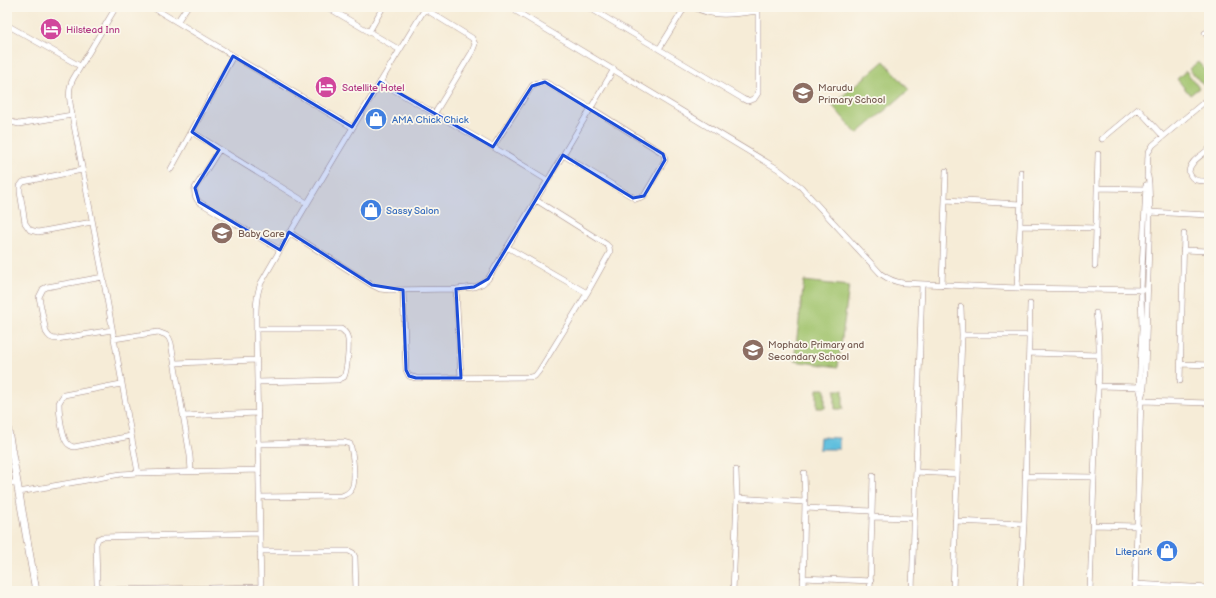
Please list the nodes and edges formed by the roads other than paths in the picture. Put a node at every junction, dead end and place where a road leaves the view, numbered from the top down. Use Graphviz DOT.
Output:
graph roads {
  1 [pos="116,7"];
  2 [pos="152,7"];
  3 [pos="187,7"];
  4 [pos="327,7"];
  5 [pos="383,7"];
  6 [pos="509,7"];
  7 [pos="588,7"];
  8 [pos="685,7"];
  9 [pos="694,7"];
  10 [pos="426,8"];
  11 [pos="758,9"];
  12 [pos="177,22"];
  13 [pos="7,25"];
  14 [pos="369,32"];
  15 [pos="659,49"];
  16 [pos="400,50"];
  17 [pos="233,56"];
  18 [pos="80,66"];
  19 [pos="614,69"];
  20 [pos="380,82"];
  21 [pos="1209,98"];
  22 [pos="591,108"];
  23 [pos="435,113"];
  24 [pos="72,115"];
  25 [pos="7,118"];
  26 [pos="352,127"];
  27 [pos="192,132"];
  28 [pos="1163,136"];
  29 [pos="1102,139"];
  30 [pos="493,147"];
  31 [pos="1209,149"];
  32 [pos="219,150"];
  33 [pos="1098,154"];
  34 [pos="563,155"];
  35 [pos="171,169"];
  36 [pos="82,170"];
  37 [pos="946,171"];
  38 [pos="1021,172"];
  39 [pos="547,180"];
  40 [pos="1209,181"];
  41 [pos="1097,188"];
  42 [pos="1148,189"];
  43 [pos="536,200"];
  44 [pos="945,200"];
  45 [pos="307,203"];
  46 [pos="1021,204"];
  47 [pos="1147,212"];
  48 [pos="1209,215"];
  49 [pos="92,222"];
  50 [pos="1020,226"];
  51 [pos="1096,228"];
  52 [pos="290,232"];
  53 [pos="1184,234"];
  54 [pos="507,247"];
  55 [pos="280,250"];
  56 [pos="1183,250"];
  57 [pos="1209,251"];
  58 [pos="1095,266"];
  59 [pos="103,277"];
  60 [pos="922,284"];
  61 [pos="942,285"];
  62 [pos="1017,288"];
  63 [pos="456,289"];
  64 [pos="403,290"];
  65 [pos="1144,290"];
  66 [pos="587,293"];
  67 [pos="1030,304"];
  68 [pos="961,308"];
  69 [pos="1096,313"];
  70 [pos="256,329"];
  71 [pos="112,330"];
  72 [pos="962,335"];
  73 [pos="1029,335"];
  74 [pos="114,339"];
  75 [pos="1029,353"];
  76 [pos="1100,355"];
  77 [pos="256,360"];
  78 [pos="175,363"];
  79 [pos="1181,364"];
  80 [pos="1209,365"];
  81 [pos="461,378"];
  82 [pos="1180,381"];
  83 [pos="257,382"];
  84 [pos="121,384"];
  85 [pos="1098,386"];
  86 [pos="1142,387"];
  87 [pos="1141,399"];
  88 [pos="1209,403"];
  89 [pos="258,414"];
  90 [pos="183,416"];
  91 [pos="7,425"];
  92 [pos="131,436"];
  93 [pos="258,444"];
  94 [pos="259,470"];
  95 [pos="736,470"];
  96 [pos="191,471"];
  97 [pos="916,472"];
  98 [pos="138,473"];
  99 [pos="804,473"];
  100 [pos="956,474"];
  101 [pos="873,476"];
  102 [pos="1025,476"];
  103 [pos="1094,477"];
  104 [pos="17,482"];
  105 [pos="7,484"];
  106 [pos="19,492"];
  107 [pos="260,497"];
  108 [pos="737,498"];
  109 [pos="805,502"];
  110 [pos="805,508"];
  111 [pos="872,514"];
  112 [pos="914,518"];
  113 [pos="956,521"];
  114 [pos="1024,524"];
  115 [pos="1092,525"];
  116 [pos="1138,526"];
  117 [pos="260,533"];
  118 [pos="260,551"];
  119 [pos="803,578"];
  120 [pos="871,581"];
  121 [pos="1136,584"];
  122 [pos="1209,588"];
  123 [pos="261,589"];
  124 [pos="1190,589"];
  125 [pos="36,591"];
  126 [pos="356,591"];
  127 [pos="733,591"];
  128 [pos="803,591"];
  129 [pos="870,591"];
  130 [pos="912,591"];
  131 [pos="953,591"];
  132 [pos="1020,591"];
  133 [pos="1090,591"];
  134 [pos="1135,591"];
  1 -- 18 [label="street"];
  2 -- 12 [label="street"];
  3 -- 12 [label="street"];
  4 -- 14 [label="street"];
  5 -- 14 [label="street"];
  6 -- 19 [label="street"];
  7 -- 15 [label="street"];
  8 -- 15 [label="street"];
  9 -- 11 [label="street"];
  10 -- 16 [label="street"];
  10 -- 23 [label="street"];
  11 -- 15 [label="street"];
  12 -- 17 [label="street"];
  13 -- 18 [label="street"];
  14 -- 16 [label="street"];
  16 -- 20 [label="street"];
  17 -- 26 [label="street"];
  17 -- 27 [label="street"];
  18 -- 24 [label="street"];
  19 -- 22 [label="street"];
  19 -- 60 [label="street"];
  20 -- 23 [label="street"];
  20 -- 26 [label="street"];
  21 -- 28 [label="street"];
  22 -- 30 [label="street"];
  22 -- 34 [label="street"];
  22 -- 34 [label="street"];
  23 -- 30 [label="street"];
  24 -- 25 [label="street"];
  24 -- 36 [label="street"];
  26 -- 45 [label="street"];
  27 -- 32 [label="street"];
  27 -- 35 [label="street"];
  28 -- 29 [label="street"];
  28 -- 42 [label="street"];
  30 -- 39 [label="street"];
  31 -- 40 [label="street"];
  32 -- 45 [label="street"];
  32 -- 55 [label="street"];
  33 -- 41 [label="street"];
  34 -- 39 [label="street"];
  36 -- 49 [label="street"];
  36 -- 49 [label="street"];
  37 -- 44 [label="street"];
  38 -- 46 [label="street"];
  39 -- 43 [label="street"];
  41 -- 42 [label="street"];
  41 -- 51 [label="street"];
  42 -- 47 [label="street"];
  43 -- 54 [label="street"];
  43 -- 66 [label="street"];
  44 -- 46 [label="street"];
  44 -- 61 [label="street"];
  45 -- 52 [label="street"];
  46 -- 50 [label="street"];
  47 -- 48 [label="street"];
  47 -- 65 [label="street"];
  49 -- 59 [label="street"];
  50 -- 51 [label="street"];
  50 -- 62 [label="street"];
  51 -- 58 [label="street"];
  52 -- 55 [label="street"];
  52 -- 64 [label="street"];
  53 -- 56 [label="street"];
  54 -- 63 [label="street"];
  54 -- 66 [label="street"];
  55 -- 70 [label="street"];
  56 -- 57 [label="street"];
  56 -- 79 [label="street"];
  59 -- 71 [label="street"];
  59 -- 71 [label="street"];
  60 -- 61 [label="street"];
  60 -- 97 [label="street"];
  61 -- 62 [label="street"];
  62 -- 65 [label="street"];
  63 -- 64 [label="street"];
  63 -- 81 [label="street"];
  64 -- 81 [label="street"];
  65 -- 86 [label="street"];
  66 -- 81 [label="street"];
  67 -- 73 [label="street"];
  68 -- 72 [label="street"];
  69 -- 76 [label="street"];
  70 -- 77 [label="street"];
  70 -- 83 [label="street"];
  71 -- 74 [label="street"];
  72 -- 73 [label="street"];
  72 -- 100 [label="street"];
  73 -- 75 [label="street"];
  74 -- 78 [label="street"];
  74 -- 84 [label="street"];
  75 -- 76 [label="street"];
  75 -- 102 [label="street"];
  76 -- 85 [label="street"];
  77 -- 78 [label="street"];
  77 -- 83 [label="street"];
  78 -- 90 [label="street"];
  79 -- 80 [label="street"];
  79 -- 82 [label="street"];
  83 -- 89 [label="street"];
  84 -- 92 [label="street"];
  84 -- 92 [label="street"];
  85 -- 86 [label="street"];
  85 -- 103 [label="street"];
  86 -- 87 [label="street"];
  87 -- 88 [label="street"];
  87 -- 116 [label="street"];
  89 -- 90 [label="street"];
  89 -- 93 [label="street"];
  90 -- 96 [label="street"];
  91 -- 104 [label="street"];
  92 -- 98 [label="street"];
  93 -- 94 [label="street"];
  93 -- 107 [label="street"];
  94 -- 96 [label="street"];
  94 -- 107 [label="street"];
  95 -- 108 [label="street"];
  96 -- 98 [label="street"];
  97 -- 100 [label="street"];
  97 -- 112 [label="street"];
  98 -- 106 [label="street"];
  99 -- 109 [label="street"];
  100 -- 113 [label="street"];
  101 -- 111 [label="street"];
  102 -- 103 [label="street"];
  102 -- 114 [label="street"];
  103 -- 115 [label="street"];
  104 -- 105 [label="street"];
  104 -- 106 [label="street"];
  106 -- 125 [label="street"];
  107 -- 117 [label="street"];
  108 -- 109 [label="street"];
  108 -- 127 [label="street"];
  109 -- 110 [label="street"];
  110 -- 111 [label="street"];
  110 -- 119 [label="street"];
  111 -- 112 [label="street"];
  111 -- 120 [label="street"];
  112 -- 130 [label="street"];
  113 -- 114 [label="street"];
  113 -- 131 [label="street"];
  114 -- 132 [label="street"];
  115 -- 116 [label="street"];
  115 -- 133 [label="street"];
  116 -- 121 [label="street"];
  117 -- 118 [label="street"];
  117 -- 123 [label="street"];
  118 -- 123 [label="street"];
  118 -- 126 [label="street"];
  119 -- 120 [label="street"];
  119 -- 128 [label="street"];
  120 -- 129 [label="street"];
  121 -- 124 [label="street"];
  121 -- 134 [label="street"];
  122 -- 124 [label="street"];
}
